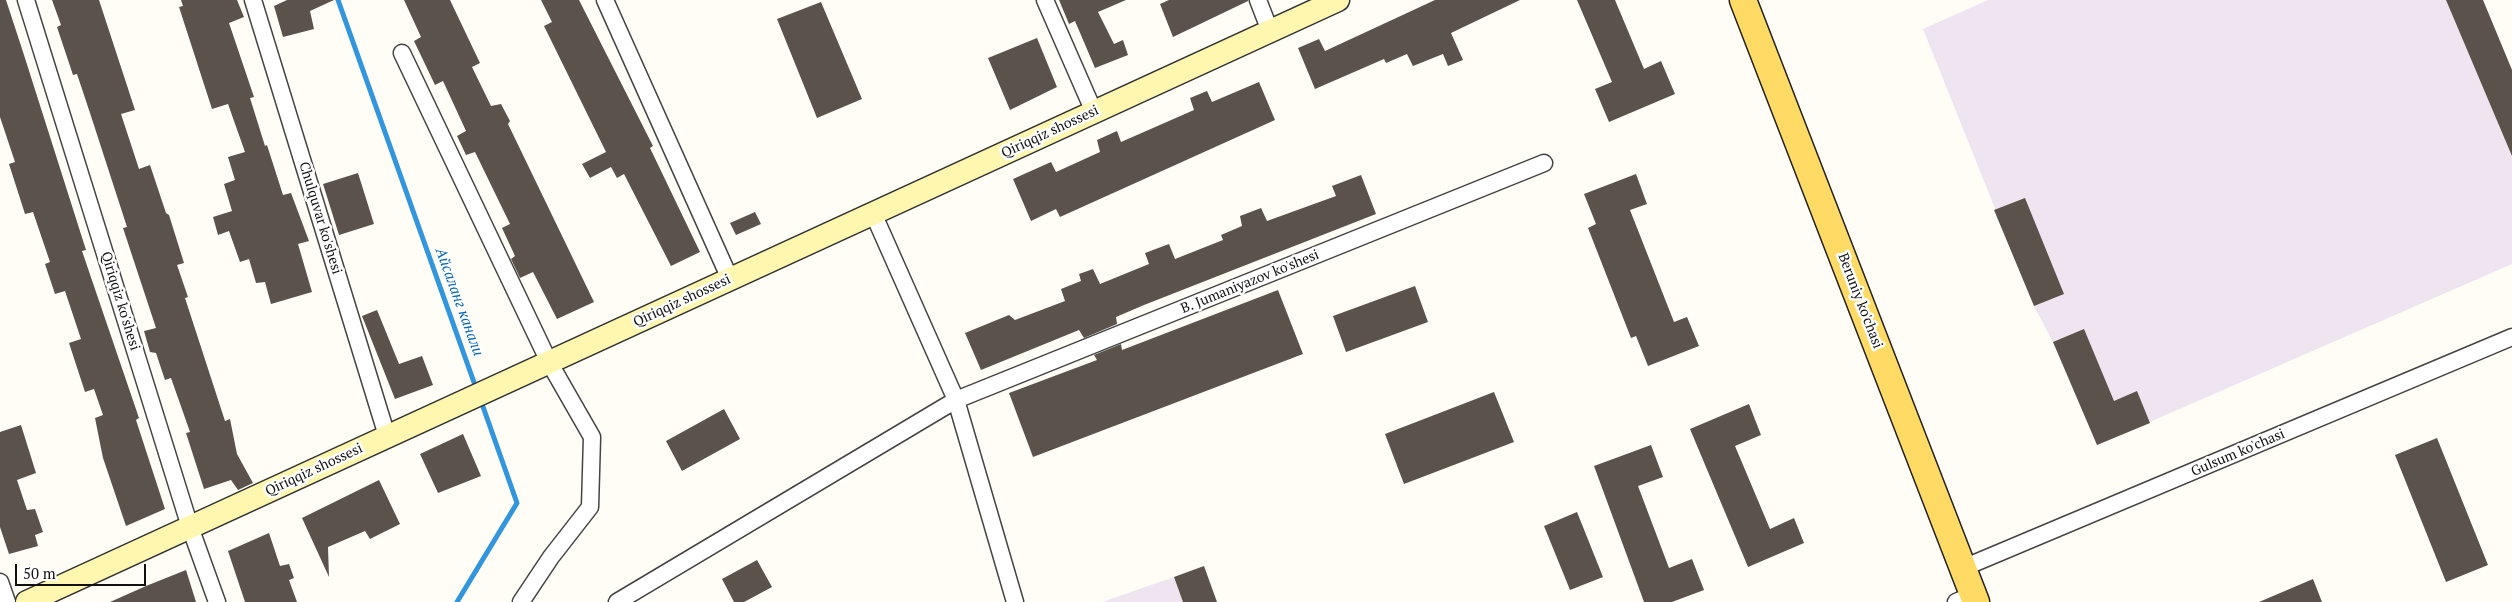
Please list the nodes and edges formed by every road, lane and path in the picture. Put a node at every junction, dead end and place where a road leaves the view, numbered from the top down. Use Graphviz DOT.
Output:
graph roads {
  1 [pos="26,0"];
  2 [pos="253,0"];
  3 [pos="605,0"];
  4 [pos="1045,0"];
  5 [pos="1258,0"];
  6 [pos="1338,0"];
  7 [pos="1743,0"];
  8 [pos="1270,31"];
  9 [pos="402,53"];
  10 [pos="1094,112"];
  11 [pos="1544,163"];
  12 [pos="873,213"];
  13 [pos="730,279"];
  14 [pos="2512,337"];
  15 [pos="549,362"];
  16 [pos="956,400"];
  17 [pos="387,436"];
  18 [pos="190,527"];
  19 [pos="1963,568"];
  20 [pos="0,582"];
  21 [pos="1968,600"];
  22 [pos="7,602"];
  23 [pos="27,602"];
  24 [pos="217,602"];
  25 [pos="521,602"];
  26 [pos="617,602"];
  27 [pos="1015,602"];
  1 -- 18 [label="street, Qiriqqiz ko'shesi"];
  2 -- 17 [label="street, Chulquvar ko'shesi"];
  3 -- 13 [label="street"];
  4 -- 10 [label="street"];
  5 -- 8 [label="street"];
  6 -- 8 [label="main road, Qiriqqiz shossesi"];
  7 -- 19 [label="main road, Beruniy ko'chasi"];
  8 -- 10 [label="main road, Qiriqqiz shossesi"];
  9 -- 15 [label="street"];
  10 -- 12 [label="main road, Qiriqqiz shossesi"];
  11 -- 16 [label="street, B. Jumaniyazov ko'shesi"];
  12 -- 13 [label="main road, Qiriqqiz shossesi"];
  12 -- 16 [label="street"];
  13 -- 15 [label="main road, Qiriqqiz shossesi"];
  14 -- 19 [label="street, Gulsum ko'chasi"];
  15 -- 17 [label="main road, Qiriqqiz shossesi"];
  15 -- 25 [label="street"];
  16 -- 26 [label="street, B. Jumaniyazov ko'shesi"];
  16 -- 27 [label="street"];
  17 -- 18 [label="main road, Qiriqqiz shossesi"];
  18 -- 23 [label="main road, Qiriqqiz shossesi"];
  18 -- 24 [label="street, Qiriqqiz ko'shesi"];
  19 -- 21 [label="main road, Beruniy ko'chasi"];
  20 -- 22 [label="street"];
}
